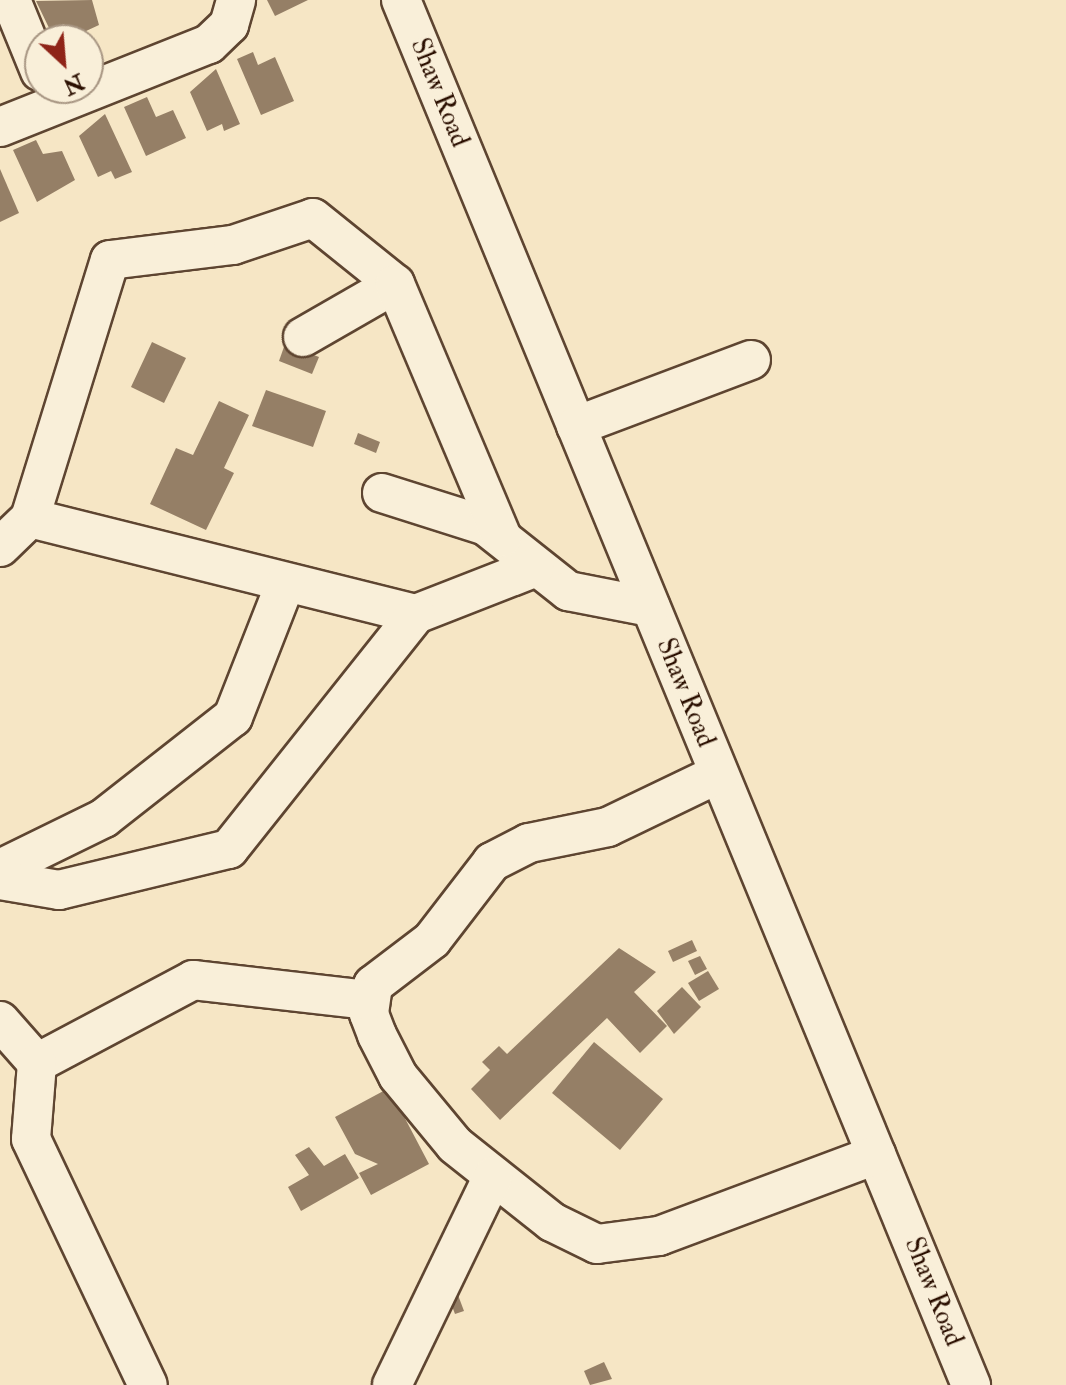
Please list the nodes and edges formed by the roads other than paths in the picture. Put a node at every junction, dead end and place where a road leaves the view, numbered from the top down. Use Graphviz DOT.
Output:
graph roads {
  1 [pos="11,0"];
  2 [pos="236,0"];
  3 [pos="401,0"];
  4 [pos="24,32"];
  5 [pos="104,79"];
  6 [pos="39,104"];
  7 [pos="0,127"];
  8 [pos="395,284"];
  9 [pos="303,337"];
  10 [pos="751,360"];
  11 [pos="576,426"];
  12 [pos="382,493"];
  13 [pos="30,518"];
  14 [pos="502,537"];
  15 [pos="0,547"];
  16 [pos="534,568"];
  17 [pos="285,584"];
  18 [pos="650,607"];
  19 [pos="416,614"];
  20 [pos="718,774"];
  21 [pos="0,869"];
  22 [pos="0,880"];
  23 [pos="369,1000"];
  24 [pos="0,1021"];
  25 [pos="37,1063"];
  26 [pos="876,1155"];
  27 [pos="493,1176"];
  28 [pos="148,1385"];
  29 [pos="392,1385"];
  30 [pos="971,1385"];
  1 -- 4 [label="street"];
  2 -- 5 [label="street"];
  3 -- 11 [label="street, Shaw Road"];
  6 -- 7 [label="street"];
  8 -- 9 [label="street"];
  8 -- 13 [label="street"];
  8 -- 14 [label="street"];
  10 -- 11 [label="street"];
  11 -- 18 [label="street, Shaw Road"];
  12 -- 14 [label="street"];
  13 -- 15 [label="street"];
  13 -- 17 [label="street"];
  14 -- 16 [label="street"];
  16 -- 18 [label="street"];
  16 -- 19 [label="street"];
  17 -- 19 [label="street"];
  17 -- 21 [label="street"];
  18 -- 20 [label="street, Shaw Road"];
  19 -- 22 [label="street"];
  20 -- 23 [label="street"];
  20 -- 26 [label="street, Shaw Road"];
  23 -- 25 [label="street"];
  23 -- 27 [label="street"];
  24 -- 25 [label="street"];
  25 -- 28 [label="street"];
  26 -- 27 [label="street"];
  26 -- 30 [label="street, Shaw Road"];
  27 -- 29 [label="street"];
}
